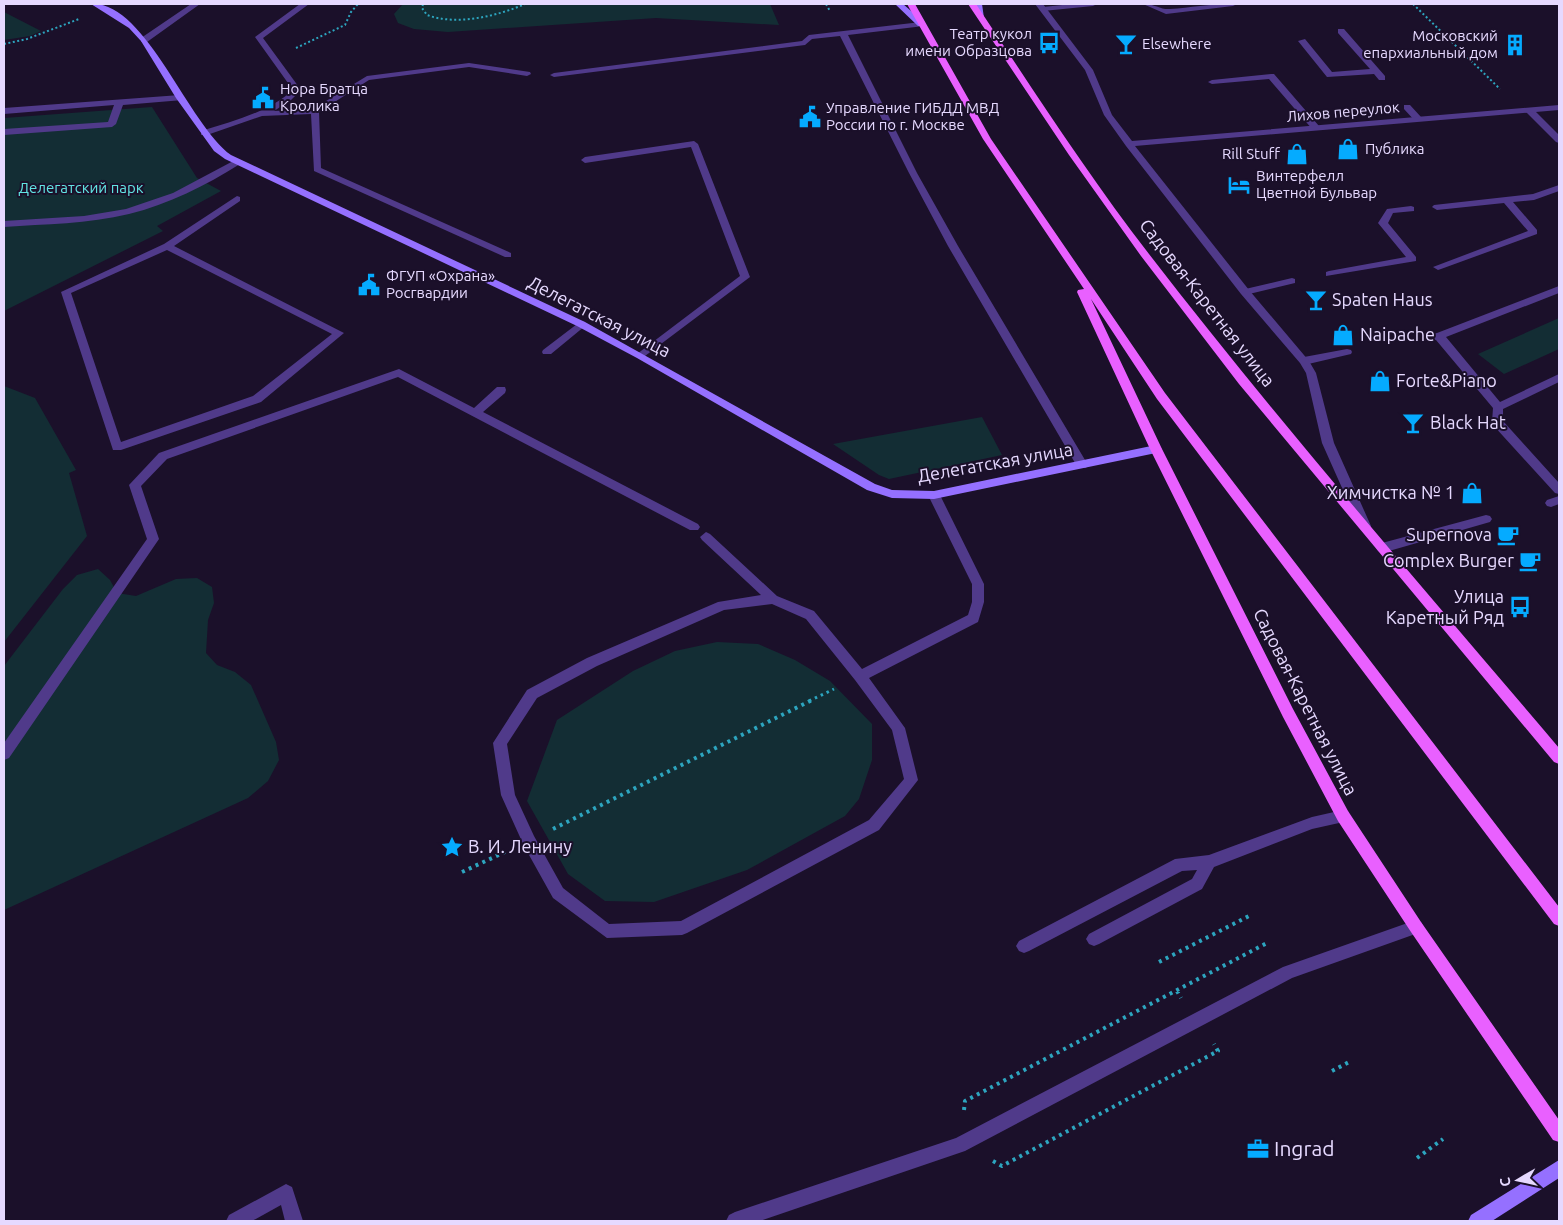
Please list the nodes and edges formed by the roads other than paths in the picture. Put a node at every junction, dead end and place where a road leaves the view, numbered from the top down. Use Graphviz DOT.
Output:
graph roads {
  1 [pos="95,4"];
  2 [pos="196,4"];
  3 [pos="305,4"];
  4 [pos="899,4"];
  5 [pos="911,4"];
  6 [pos="972,4"];
  7 [pos="978,4"];
  8 [pos="1093,4"];
  9 [pos="1147,4"];
  10 [pos="1233,4"];
  11 [pos="1041,6"];
  12 [pos="981,16"];
  13 [pos="921,24"];
  14 [pos="1341,31"];
  15 [pos="843,33"];
  16 [pos="144,40"];
  17 [pos="1302,41"];
  18 [pos="527,74"];
  19 [pos="554,75"];
  20 [pos="1212,82"];
  21 [pos="180,98"];
  22 [pos="119,103"];
  23 [pos="1407,107"];
  24 [pos="1559,107"];
  25 [pos="1529,110"];
  26 [pos="4,111"];
  27 [pos="315,112"];
  28 [pos="260,114"];
  29 [pos="1418,119"];
  30 [pos="1316,128"];
  31 [pos="4,132"];
  32 [pos="204,133"];
  33 [pos="1559,140"];
  34 [pos="1130,144"];
  35 [pos="585,160"];
  36 [pos="237,162"];
  37 [pos="1559,188"];
  38 [pos="237,199"];
  39 [pos="1506,200"];
  40 [pos="1437,207"];
  41 [pos="1411,209"];
  42 [pos="4,224"];
  43 [pos="167,246"];
  44 [pos="508,255"];
  45 [pos="1066,258"];
  46 [pos="1438,267"];
  47 [pos="1329,274"];
  48 [pos="1292,281"];
  49 [pos="1559,289"];
  50 [pos="1245,292"];
  51 [pos="581,324"];
  52 [pos="1439,336"];
  53 [pos="1426,338"];
  54 [pos="547,352"];
  55 [pos="1348,352"];
  56 [pos="641,356"];
  57 [pos="1304,361"];
  58 [pos="1559,378"];
  59 [pos="501,390"];
  60 [pos="1498,406"];
  61 [pos="476,412"];
  62 [pos="1156,450"];
  63 [pos="1082,465"];
  64 [pos="1559,490"];
  65 [pos="934,496"];
  66 [pos="1486,519"];
  67 [pos="694,527"];
  68 [pos="1366,528"];
  69 [pos="706,537"];
  70 [pos="1382,548"];
  71 [pos="773,599"];
  72 [pos="860,676"];
  73 [pos="4,754"];
  74 [pos="1559,758"];
  75 [pos="1343,816"];
  76 [pos="1209,862"];
  77 [pos="1559,918"];
  78 [pos="1416,927"];
  79 [pos="1094,939"];
  80 [pos="1024,946"];
  81 [pos="1559,1134"];
  82 [pos="1559,1168"];
  83 [pos="235,1221"];
  84 [pos="294,1221"];
  85 [pos="735,1221"];
  86 [pos="1478,1221"];
  1 -- 16 [label="street, Делегатская улица"];
  2 -- 16 [label="street"];
  3 -- 28 [label="street"];
  4 -- 13 [label="street"];
  5 -- 13 [label="main road, Садовая-Каретная улица"];
  6 -- 12 [label="main road, Садовая-Каретная улица"];
  7 -- 12 [label="street"];
  8 -- 11 [label="street"];
  9 -- 10 [label="street"];
  11 -- 34 [label="street"];
  12 -- 68 [label="main road, Садовая-Каретная улица"];
  13 -- 15 [label="street"];
  13 -- 45 [label="main road, Садовая-Каретная улица"];
  14 -- 17 [label="street"];
  15 -- 19 [label="street"];
  15 -- 63 [label="street"];
  16 -- 21 [label="street, Делегатская улица"];
  18 -- 27 [label="street"];
  20 -- 30 [label="street"];
  21 -- 22 [label="street"];
  21 -- 32 [label="street, Делегатская улица"];
  22 -- 26 [label="street"];
  22 -- 31 [label="street"];
  23 -- 29 [label="street"];
  24 -- 25 [label="street, Лихов переулок"];
  25 -- 29 [label="street, Лихов переулок"];
  25 -- 33 [label="street"];
  27 -- 28 [label="street"];
  27 -- 44 [label="street"];
  28 -- 32 [label="street"];
  29 -- 30 [label="street, Лихов переулок"];
  30 -- 34 [label="street, Лихов переулок"];
  32 -- 36 [label="street, Делегатская улица"];
  34 -- 50 [label="street"];
  35 -- 56 [label="street"];
  36 -- 42 [label="street"];
  36 -- 51 [label="street, Делегатская улица"];
  37 -- 39 [label="street"];
  38 -- 43 [label="street"];
  39 -- 40 [label="street"];
  39 -- 46 [label="street"];
  41 -- 47 [label="street"];
  43 -- 43 [label="street"];
  45 -- 62 [label="main road, Садовая-Каретная улица"];
  45 -- 77 [label="main road, Садовая-Каретная улица"];
  48 -- 50 [label="street"];
  49 -- 52 [label="street"];
  50 -- 57 [label="street"];
  51 -- 54 [label="street"];
  51 -- 56 [label="street, Делегатская улица"];
  52 -- 53 [label="street"];
  52 -- 60 [label="street"];
  55 -- 57 [label="street"];
  56 -- 65 [label="street, Делегатская улица"];
  57 -- 68 [label="street"];
  58 -- 60 [label="street"];
  59 -- 61 [label="street"];
  60 -- 64 [label="street"];
  61 -- 67 [label="street"];
  61 -- 73 [label="street"];
  62 -- 63 [label="street, Делегатская улица"];
  62 -- 75 [label="main road, Садовая-Каретная улица"];
  63 -- 65 [label="street, Делегатская улица"];
  65 -- 72 [label="street"];
  66 -- 70 [label="street"];
  68 -- 70 [label="main road, Садовая-Каретная улица"];
  69 -- 71 [label="street"];
  70 -- 74 [label="main road, Садовая-Каретная улица"];
  71 -- 72 [label="street"];
  71 -- 72 [label="street"];
  75 -- 76 [label="street"];
  75 -- 78 [label="main road, Садовая-Каретная улица"];
  76 -- 79 [label="street"];
  76 -- 80 [label="street"];
  78 -- 81 [label="main road, Садовая-Каретная улица"];
  78 -- 85 [label="street"];
  82 -- 86 [label="street"];
  83 -- 84 [label="street"];
}
